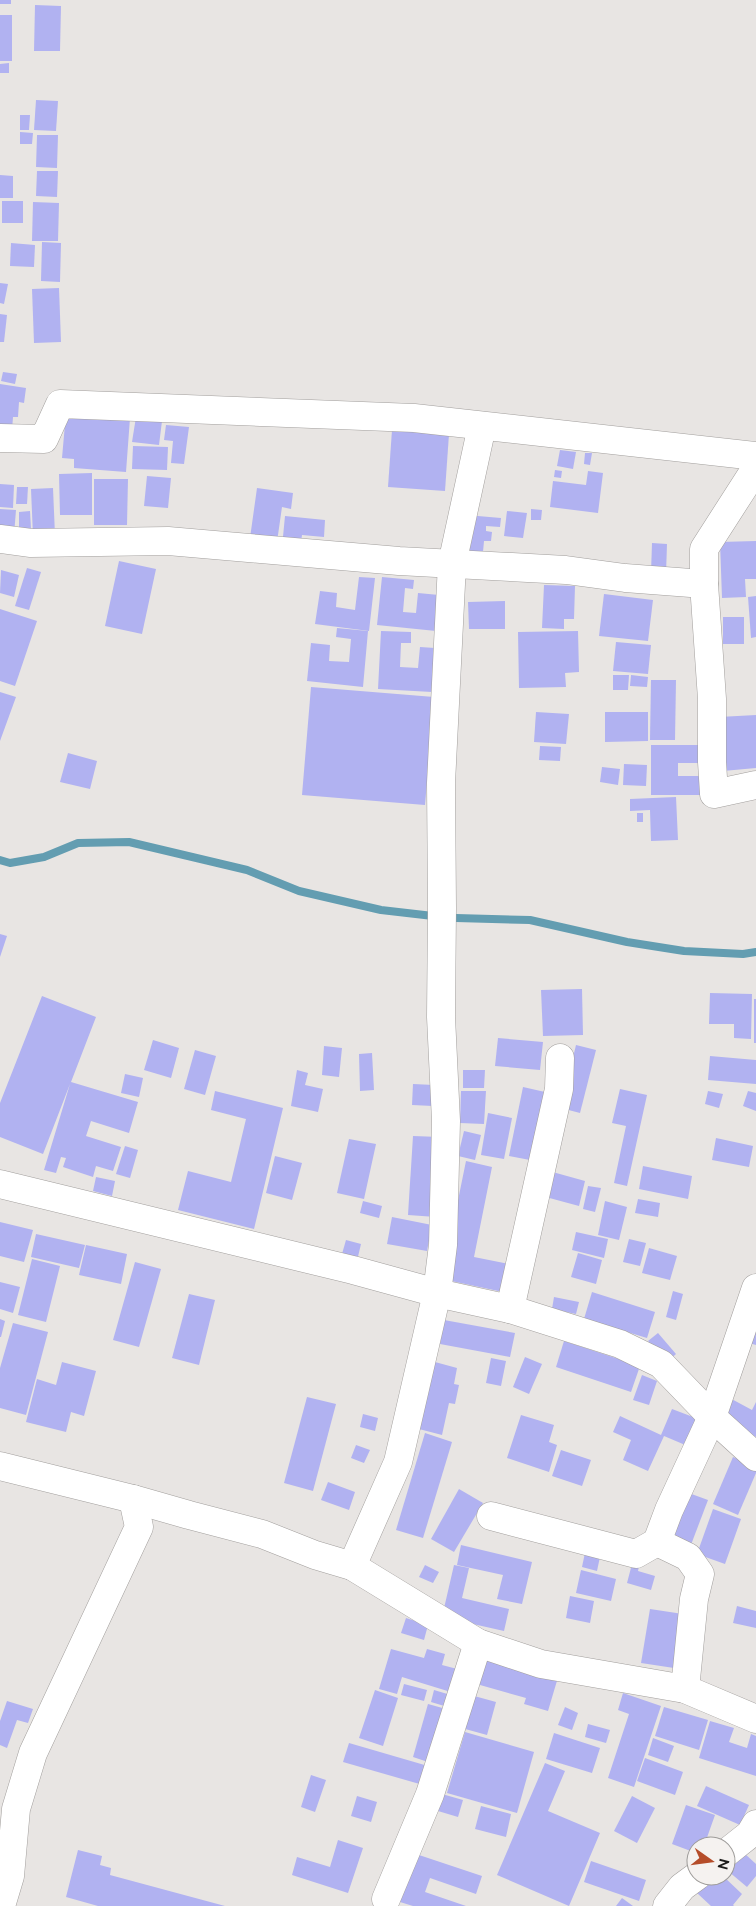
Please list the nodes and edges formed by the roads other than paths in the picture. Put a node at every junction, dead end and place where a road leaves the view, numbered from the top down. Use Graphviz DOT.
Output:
graph roads {
  1 [pos="482,426"];
  2 [pos="0,438"];
  3 [pos="756,456"];
  4 [pos="756,468"];
  5 [pos="0,539"];
  6 [pos="452,564"];
  7 [pos="704,584"];
  8 [pos="756,785"];
  9 [pos="560,1058"];
  10 [pos="0,1184"];
  11 [pos="756,1288"];
  12 [pos="437,1294"];
  13 [pos="510,1309"];
  14 [pos="712,1417"];
  15 [pos="756,1457"];
  16 [pos="0,1466"];
  17 [pos="133,1499"];
  18 [pos="189,1516"];
  19 [pos="491,1516"];
  20 [pos="139,1527"];
  21 [pos="657,1542"];
  22 [pos="352,1566"];
  23 [pos="478,1643"];
  24 [pos="685,1689"];
  25 [pos="756,1719"];
  26 [pos="756,1824"];
  27 [pos="736,1845"];
  28 [pos="686,1884"];
  29 [pos="386,1900"];
  30 [pos="1,1906"];
  31 [pos="667,1906"];
  1 -- 2 [label="street"];
  1 -- 3 [label="street"];
  1 -- 6 [label="street"];
  4 -- 7 [label="street"];
  5 -- 6 [label="street"];
  6 -- 7 [label="street"];
  6 -- 12 [label="street"];
  7 -- 8 [label="street"];
  9 -- 13 [label="street"];
  10 -- 12 [label="street"];
  11 -- 14 [label="street"];
  12 -- 13 [label="street"];
  12 -- 22 [label="street"];
  13 -- 14 [label="street"];
  14 -- 15 [label="street"];
  14 -- 21 [label="street"];
  16 -- 17 [label="street"];
  17 -- 18 [label="street"];
  17 -- 20 [label="street"];
  18 -- 20 [label="street"];
  18 -- 22 [label="street"];
  19 -- 21 [label="street"];
  20 -- 30 [label="street"];
  21 -- 24 [label="street"];
  22 -- 23 [label="street"];
  23 -- 24 [label="street"];
  23 -- 29 [label="street"];
  24 -- 25 [label="street"];
  26 -- 27 [label="street"];
  28 -- 31 [label="street"];
}
